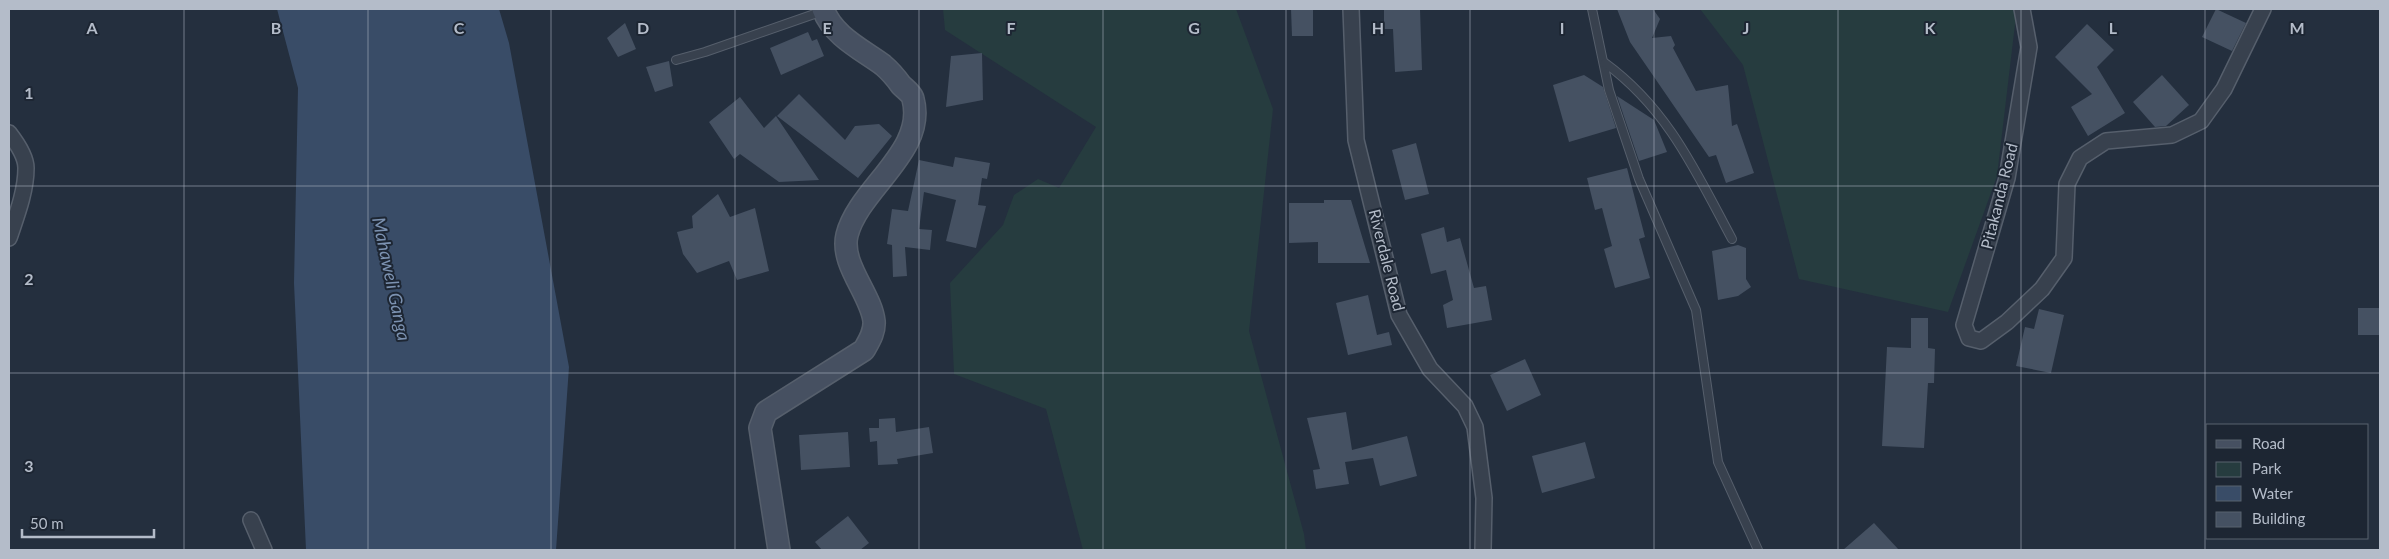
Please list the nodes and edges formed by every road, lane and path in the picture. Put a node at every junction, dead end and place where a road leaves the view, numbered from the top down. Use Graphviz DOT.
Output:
graph roads {
  1 [pos="1351,9"];
  2 [pos="1592,9"];
  3 [pos="2022,9"];
  4 [pos="2262,9"];
  5 [pos="824,10"];
  6 [pos="676,60"];
  7 [pos="1605,63"];
  8 [pos="9,133"];
  9 [pos="9,238"];
  10 [pos="1732,239"];
  11 [pos="250,520"];
  12 [pos="264,550"];
  13 [pos="779,550"];
  14 [pos="1483,550"];
  15 [pos="1758,550"];
  1 -- 14 [label="street, Riverdale Road"];
  2 -- 7 [label="lane"];
  3 -- 4 [label="street, Pitakanda Road"];
  5 -- 6 [label="lane"];
  5 -- 13 [label="street"];
  7 -- 10 [label="lane"];
  7 -- 15 [label="lane"];
  8 -- 9 [label="street"];
  11 -- 12 [label="street"];
}
